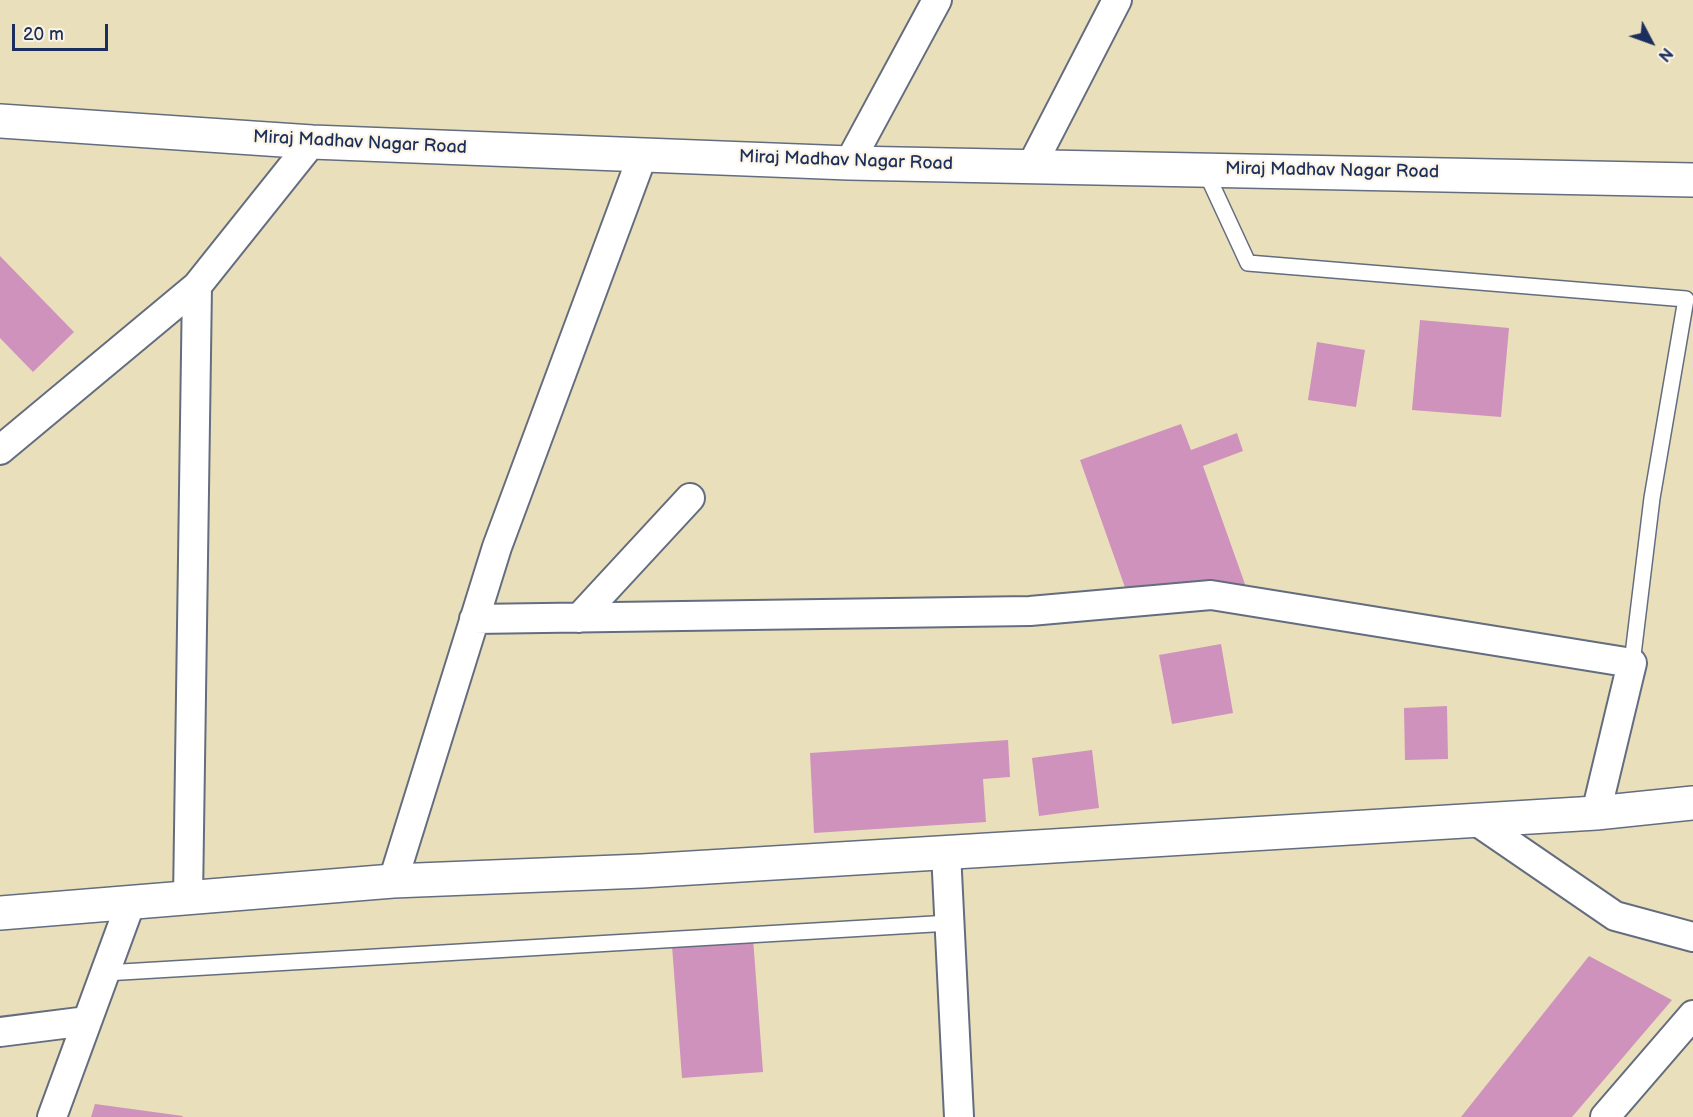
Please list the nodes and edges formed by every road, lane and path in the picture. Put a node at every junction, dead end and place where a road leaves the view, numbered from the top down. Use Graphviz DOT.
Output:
graph roads {
  1 [pos="937,0"];
  2 [pos="1117,0"];
  3 [pos="0,121"];
  4 [pos="312,142"];
  5 [pos="643,154"];
  6 [pos="849,163"];
  7 [pos="1032,165"];
  8 [pos="1204,168"];
  9 [pos="1693,180"];
  10 [pos="197,286"];
  11 [pos="0,450"];
  12 [pos="690,498"];
  13 [pos="579,618"];
  14 [pos="474,619"];
  15 [pos="1632,663"];
  16 [pos="1693,803"];
  17 [pos="1596,813"];
  18 [pos="1475,820"];
  19 [pos="946,852"];
  20 [pos="393,881"];
  21 [pos="188,899"];
  22 [pos="131,902"];
  23 [pos="0,913"];
  24 [pos="950,922"];
  25 [pos="1693,937"];
  26 [pos="105,973"];
  27 [pos="1693,1015"];
  28 [pos="87,1021"];
  29 [pos="0,1032"];
  30 [pos="52,1117"];
  31 [pos="959,1117"];
  32 [pos="1605,1117"];
  1 -- 6 [label="street"];
  2 -- 7 [label="street"];
  3 -- 4 [label="street, Miraj Madhav Nagar Road"];
  4 -- 5 [label="street, Miraj Madhav Nagar Road"];
  4 -- 10 [label="street"];
  5 -- 6 [label="street, Miraj Madhav Nagar Road"];
  5 -- 14 [label="street"];
  6 -- 7 [label="street, Miraj Madhav Nagar Road"];
  7 -- 8 [label="street, Miraj Madhav Nagar Road"];
  8 -- 9 [label="street, Miraj Madhav Nagar Road"];
  8 -- 15 [label="lane"];
  10 -- 11 [label="street"];
  10 -- 21 [label="street"];
  12 -- 13 [label="street"];
  13 -- 14 [label="street"];
  13 -- 15 [label="street"];
  14 -- 20 [label="street"];
  15 -- 17 [label="street"];
  16 -- 17 [label="street"];
  17 -- 18 [label="street"];
  18 -- 19 [label="street"];
  18 -- 25 [label="street"];
  19 -- 20 [label="street"];
  19 -- 24 [label="street"];
  20 -- 21 [label="street"];
  21 -- 22 [label="street"];
  22 -- 23 [label="street"];
  22 -- 26 [label="street"];
  24 -- 26 [label="lane"];
  24 -- 31 [label="street"];
  26 -- 28 [label="street"];
  27 -- 32 [label="street"];
  28 -- 29 [label="street"];
  28 -- 30 [label="street"];
}
